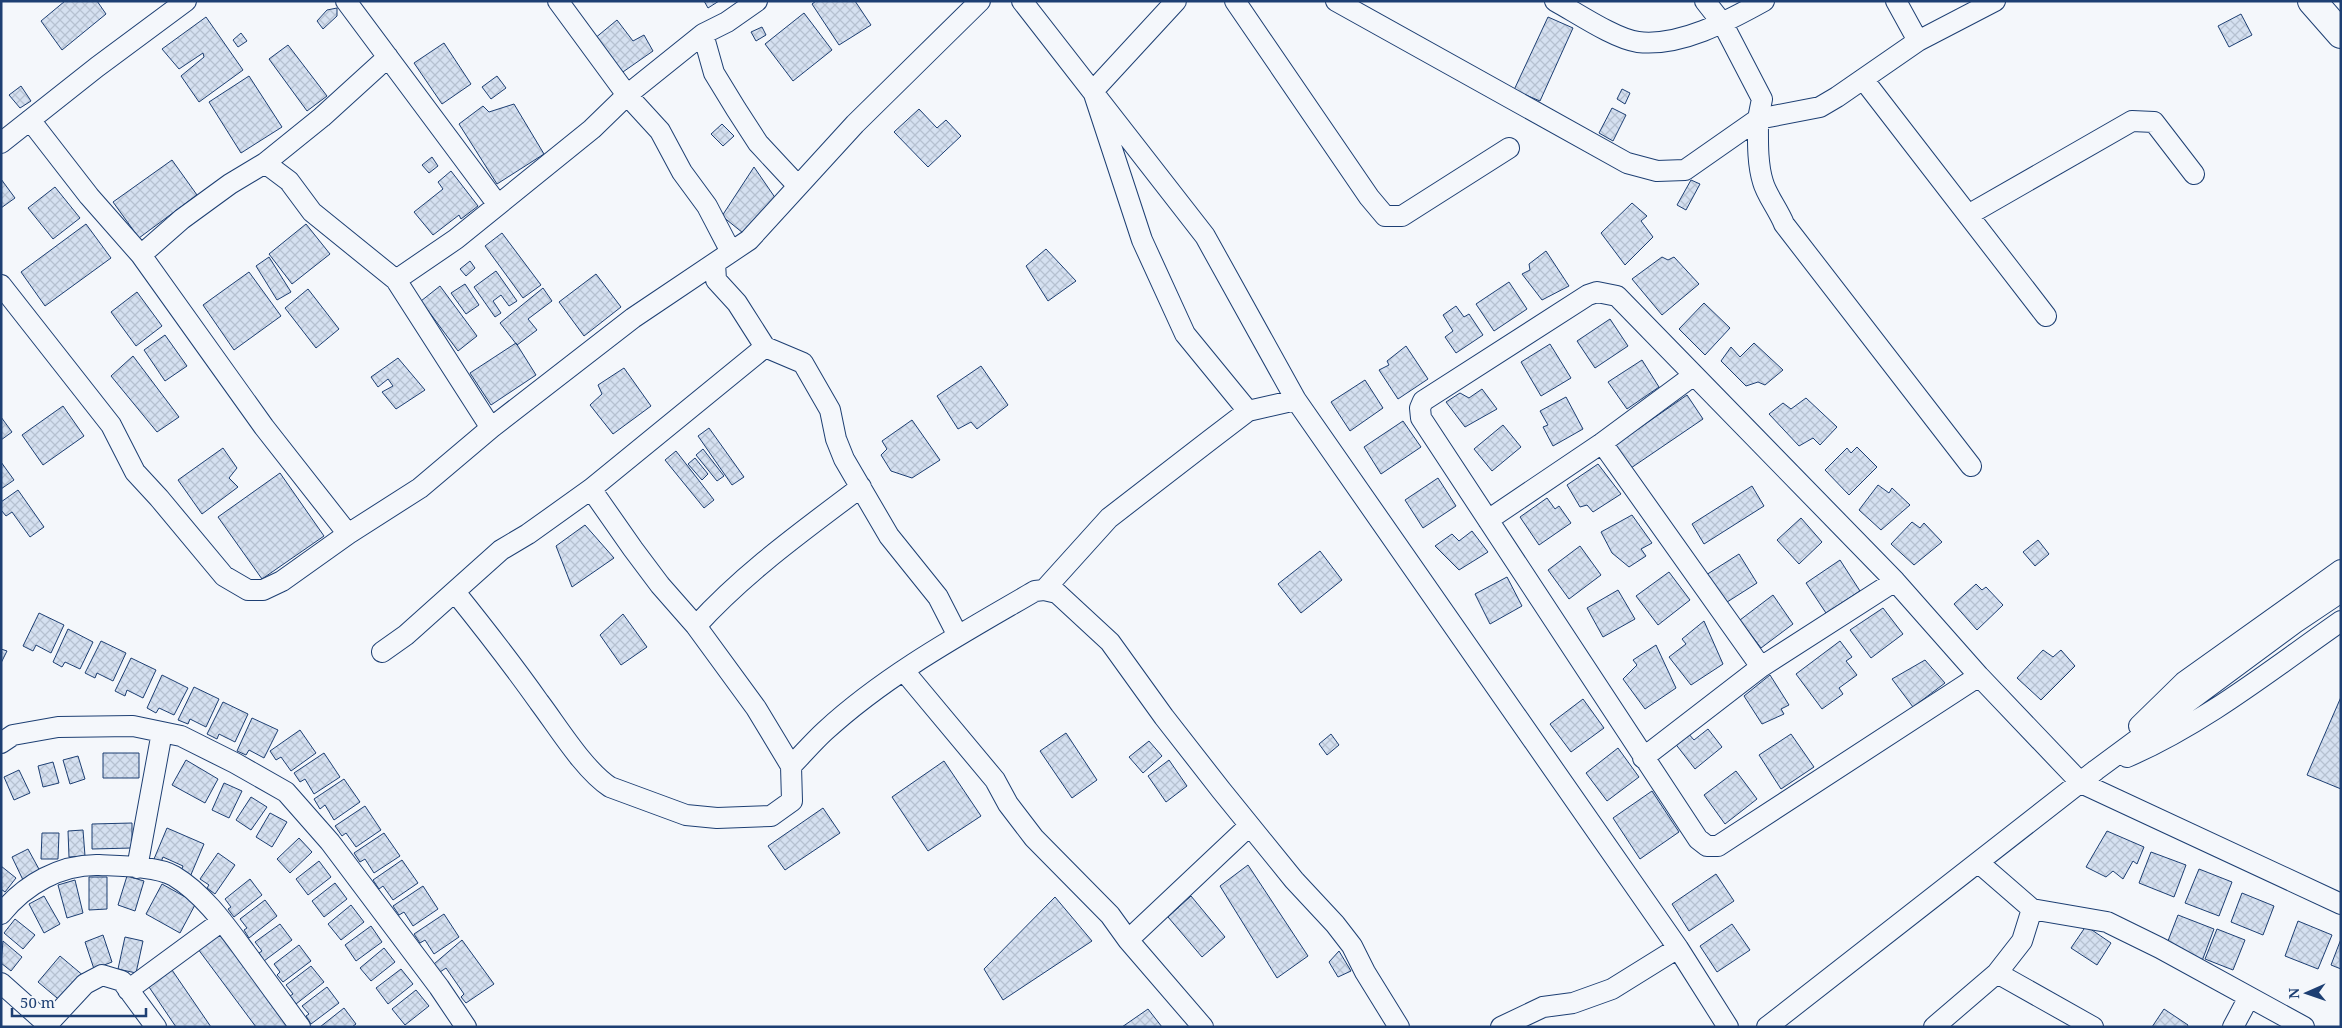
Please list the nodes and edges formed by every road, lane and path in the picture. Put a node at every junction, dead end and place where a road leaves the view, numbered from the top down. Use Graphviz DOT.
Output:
graph roads {
  1 [pos="186,1"];
  2 [pos="346,1"];
  3 [pos="558,1"];
  4 [pos="757,1"];
  5 [pos="980,1"];
  6 [pos="1022,1"];
  7 [pos="1176,1"];
  8 [pos="1235,1"];
  9 [pos="1336,1"];
  10 [pos="1555,1"];
  11 [pos="1705,1"];
  12 [pos="1764,1"];
  13 [pos="1896,1"];
  14 [pos="1995,1"];
  15 [pos="2312,1"];
  16 [pos="1723,24"];
  17 [pos="703,34"];
  18 [pos="2341,34"];
  19 [pos="1918,41"];
  20 [pos="388,57"];
  21 [pos="1863,78"];
  22 [pos="1093,91"];
  23 [pos="627,95"];
  24 [pos="1758,119"];
  25 [pos="30,120"];
  26 [pos="1,143"];
  27 [pos="1509,148"];
  28 [pos="266,164"];
  29 [pos="2194,174"];
  30 [pos="798,186"];
  31 [pos="498,204"];
  32 [pos="1968,215"];
  33 [pos="141,254"];
  34 [pos="723,258"];
  35 [pos="396,280"];
  36 [pos="1,285"];
  37 [pos="2046,316"];
  38 [pos="765,347"];
  39 [pos="1694,375"];
  40 [pos="1296,400"];
  41 [pos="1248,411"];
  42 [pos="490,428"];
  43 [pos="1602,443"];
  44 [pos="1971,466"];
  45 [pos="861,487"];
  46 [pos="591,489"];
  47 [pos="1488,520"];
  48 [pos="348,534"];
  49 [pos="2341,570"];
  50 [pos="1895,581"];
  51 [pos="1044,590"];
  52 [pos="455,592"];
  53 [pos="2341,592"];
  54 [pos="2341,621"];
  55 [pos="696,626"];
  56 [pos="958,636"];
  57 [pos="382,652"];
  58 [pos="1761,667"];
  59 [pos="904,671"];
  60 [pos="1979,676"];
  61 [pos="162,732"];
  62 [pos="1,743"];
  63 [pos="1643,758"];
  64 [pos="791,766"];
  65 [pos="2088,777"];
  66 [pos="1250,826"];
  67 [pos="1979,863"];
  68 [pos="137,868"];
  69 [pos="2341,904"];
  70 [pos="2032,909"];
  71 [pos="1,914"];
  72 [pos="222,921"];
  73 [pos="1128,940"];
  74 [pos="1678,948"];
  75 [pos="1997,973"];
  76 [pos="1,983"];
  77 [pos="128,990"];
  78 [pos="2249,997"];
  79 [pos="46,1025"];
  80 [pos="156,1027"];
  81 [pos="300,1027"];
  82 [pos="466,1027"];
  83 [pos="1203,1027"];
  84 [pos="1398,1027"];
  85 [pos="1501,1027"];
  86 [pos="1728,1027"];
  87 [pos="1767,1027"];
  88 [pos="1934,1027"];
  89 [pos="2093,1027"];
  90 [pos="2233,1027"];
  91 [pos="2304,1027"];
  1 -- 25 [label="street"];
  2 -- 20 [label="street"];
  3 -- 23 [label="street"];
  4 -- 17 [label="street"];
  5 -- 30 [label="street"];
  6 -- 22 [label="street"];
  7 -- 22 [label="street"];
  8 -- 27 [label="street"];
  9 -- 24 [label="street"];
  10 -- 16 [label="street"];
  11 -- 16 [label="street"];
  12 -- 16 [label="street"];
  13 -- 19 [label="street"];
  14 -- 19 [label="street"];
  15 -- 18 [label="highway"];
  16 -- 24 [label="street"];
  17 -- 23 [label="street"];
  17 -- 30 [label="street"];
  19 -- 21 [label="street"];
  20 -- 28 [label="street"];
  20 -- 31 [label="street"];
  21 -- 24 [label="street"];
  21 -- 32 [label="street"];
  22 -- 40 [label="street"];
  22 -- 41 [label="street"];
  23 -- 31 [label="street"];
  23 -- 34 [label="street"];
  24 -- 44 [label="street"];
  25 -- 26 [label="street"];
  25 -- 33 [label="street"];
  28 -- 33 [label="street"];
  28 -- 35 [label="street"];
  29 -- 32 [label="street"];
  30 -- 34 [label="street"];
  31 -- 35 [label="street"];
  32 -- 37 [label="street"];
  33 -- 48 [label="street"];
  34 -- 38 [label="street"];
  34 -- 42 [label="street"];
  35 -- 42 [label="street"];
  36 -- 48 [label="street"];
  38 -- 45 [label="street"];
  38 -- 46 [label="street"];
  39 -- 43 [label="street"];
  39 -- 47 [label="street"];
  39 -- 50 [label="street"];
  40 -- 41 [label="street"];
  40 -- 74 [label="street"];
  41 -- 51 [label="street"];
  42 -- 48 [label="street"];
  43 -- 47 [label="street"];
  43 -- 58 [label="street"];
  45 -- 55 [label="street"];
  45 -- 56 [label="street"];
  46 -- 52 [label="street"];
  46 -- 55 [label="street"];
  47 -- 63 [label="street"];
  49 -- 65 [label="street"];
  50 -- 58 [label="street"];
  50 -- 60 [label="street"];
  51 -- 56 [label="street"];
  51 -- 66 [label="street"];
  52 -- 57 [label="street"];
  52 -- 64 [label="street"];
  53 -- 65 [label="street"];
  54 -- 65 [label="street"];
  55 -- 64 [label="street"];
  56 -- 59 [label="street"];
  58 -- 63 [label="street"];
  59 -- 64 [label="street"];
  59 -- 73 [label="street"];
  60 -- 63 [label="street"];
  60 -- 65 [label="street"];
  61 -- 62 [label="street"];
  61 -- 68 [label="street"];
  61 -- 82 [label="street"];
  65 -- 67 [label="street"];
  65 -- 69 [label="street"];
  66 -- 73 [label="street"];
  66 -- 84 [label="street"];
  67 -- 70 [label="street"];
  67 -- 87 [label="street"];
  68 -- 71 [label="street"];
  68 -- 72 [label="street"];
  70 -- 75 [label="street"];
  70 -- 78 [label="street"];
  72 -- 77 [label="street"];
  72 -- 81 [label="street"];
  73 -- 83 [label="street"];
  74 -- 85 [label="street"];
  74 -- 86 [label="street"];
  75 -- 88 [label="street"];
  75 -- 89 [label="street"];
  76 -- 79 [label="street"];
  77 -- 79 [label="street"];
  77 -- 80 [label="street"];
  78 -- 90 [label="street"];
  78 -- 91 [label="street"];
}
